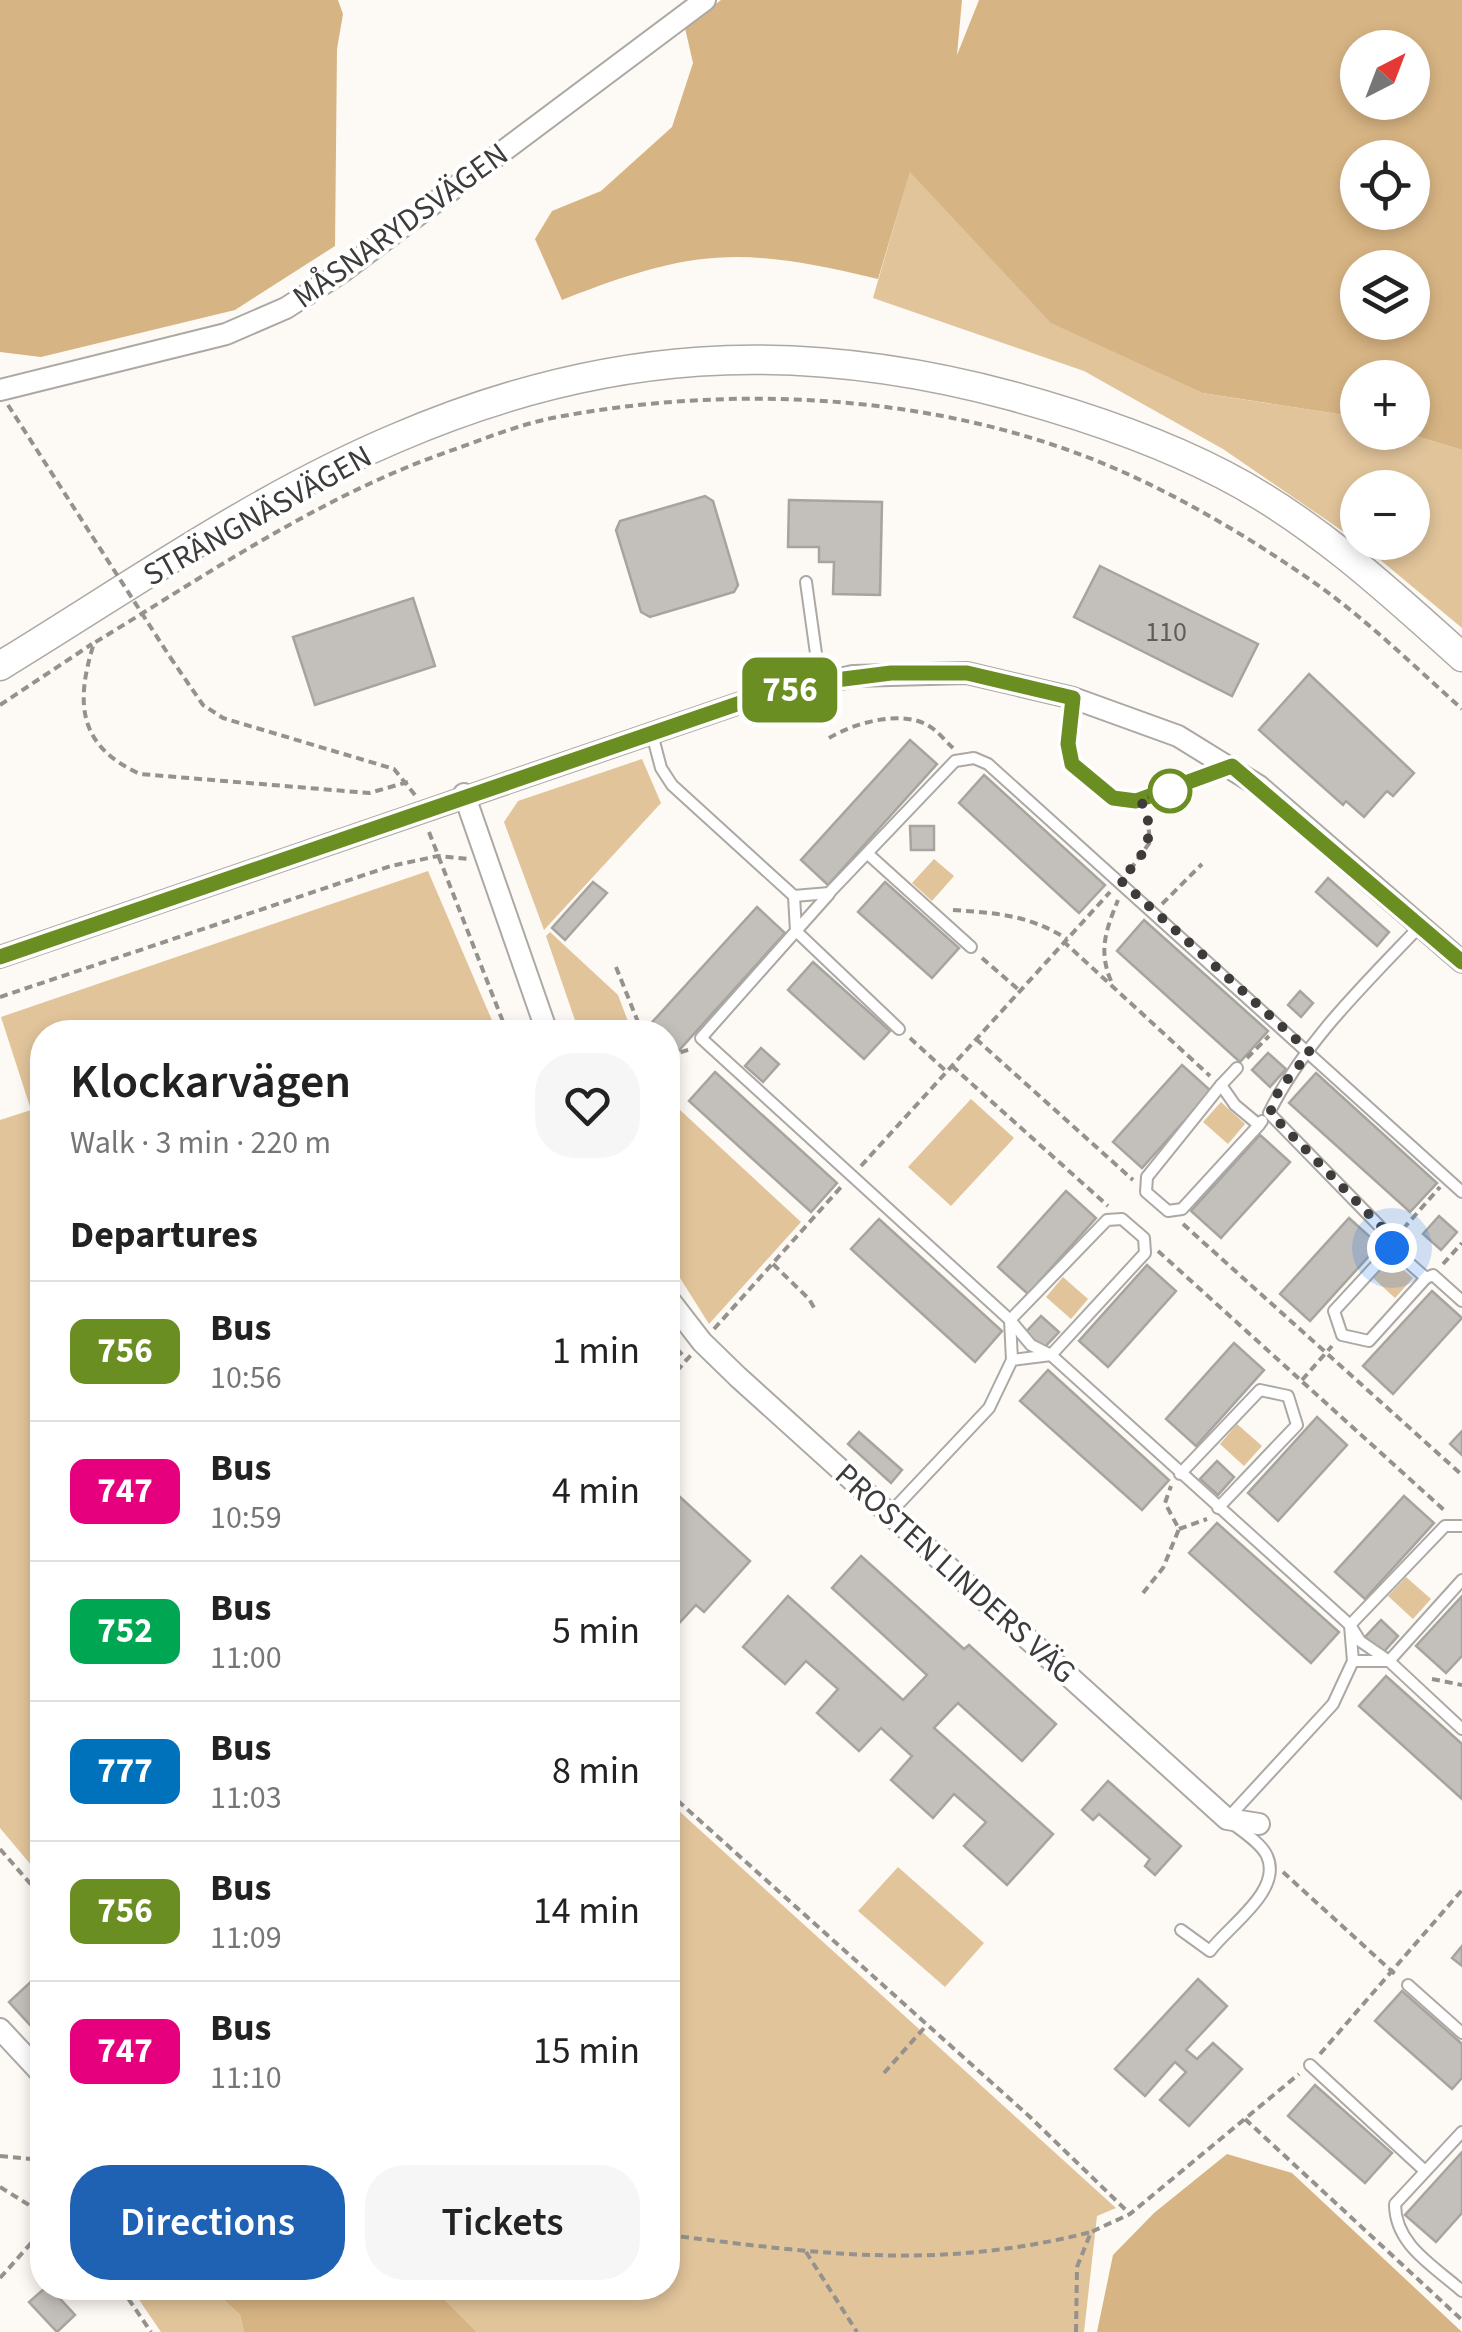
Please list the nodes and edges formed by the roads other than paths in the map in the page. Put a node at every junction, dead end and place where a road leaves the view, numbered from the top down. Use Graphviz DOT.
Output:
graph roads {
  1 [pos="705,0"];
  2 [pos="0,392"];
  3 [pos="806,582"];
  4 [pos="1462,658"];
  5 [pos="0,666"];
  6 [pos="820,682"];
  7 [pos="1073,698"];
  8 [pos="652,733"];
  9 [pos="1232,766"];
  10 [pos="464,794"];
  11 [pos="868,854"];
  12 [pos="830,894"];
  13 [pos="794,896"];
  14 [pos="1420,925"];
  15 [pos="796,931"];
  16 [pos="971,947"];
  17 [pos="0,957"];
  18 [pos="1462,962"];
  19 [pos="544,1020"];
  20 [pos="899,1029"];
  21 [pos="1310,1052"];
  22 [pos="1237,1068"];
  23 [pos="1221,1085"];
  24 [pos="1270,1113"];
  25 [pos="1259,1126"];
  26 [pos="1462,1192"];
  27 [pos="1393,1244"];
  28 [pos="1429,1277"];
  29 [pos="1462,1301"];
  30 [pos="680,1314"];
  31 [pos="1010,1320"];
  32 [pos="1052,1355"];
  33 [pos="1012,1360"];
  34 [pos="1180,1474"];
  35 [pos="1218,1508"];
  36 [pos="890,1513"];
  37 [pos="1462,1526"];
  38 [pos="1462,1580"];
  39 [pos="1350,1625"];
  40 [pos="1353,1661"];
  41 [pos="1389,1661"];
  42 [pos="1462,1728"];
  43 [pos="1227,1818"];
  44 [pos="1260,1824"];
  45 [pos="1181,1930"];
  46 [pos="1408,1985"];
  47 [pos="0,2029"];
  48 [pos="1462,2034"];
  49 [pos="30,2061"];
  50 [pos="1310,2065"];
  51 [pos="1462,2132"];
  52 [pos="1425,2171"];
  53 [pos="1462,2291"];
  1 -- 2 [label="street, MÅSNARYDSVÄGEN"];
  3 -- 6 [label="lane"];
  4 -- 5 [label="main road, STRÄNGNÄSVÄGEN"];
  6 -- 7 [label="street"];
  6 -- 8 [label="street"];
  7 -- 9 [label="street"];
  7 -- 9 [label="lane"];
  8 -- 10 [label="street"];
  8 -- 13 [label="lane"];
  9 -- 14 [label="street"];
  10 -- 17 [label="street"];
  10 -- 19 [label="street"];
  11 -- 12 [label="lane"];
  11 -- 16 [label="lane"];
  11 -- 21 [label="lane"];
  12 -- 13 [label="lane"];
  12 -- 15 [label="lane"];
  13 -- 15 [label="lane"];
  14 -- 18 [label="street"];
  14 -- 21 [label="lane"];
  15 -- 20 [label="lane"];
  15 -- 31 [label="lane"];
  21 -- 24 [label="lane"];
  21 -- 26 [label="lane"];
  22 -- 23 [label="lane"];
  23 -- 25 [label="lane"];
  23 -- 25 [label="lane"];
  24 -- 25 [label="lane"];
  24 -- 27 [label="lane"];
  27 -- 28 [label="lane"];
  27 -- 28 [label="lane"];
  28 -- 29 [label="lane"];
  30 -- 36 [label="street, PROSTEN LINDERS VÄG"];
  31 -- 32 [label="lane"];
  31 -- 32 [label="lane"];
  31 -- 33 [label="lane"];
  32 -- 33 [label="lane"];
  32 -- 34 [label="lane"];
  33 -- 36 [label="lane"];
  34 -- 35 [label="lane"];
  34 -- 35 [label="lane"];
  35 -- 39 [label="lane"];
  36 -- 43 [label="street, PROSTEN LINDERS VÄG"];
  37 -- 39 [label="lane"];
  38 -- 41 [label="lane"];
  39 -- 40 [label="lane"];
  39 -- 41 [label="lane"];
  40 -- 41 [label="lane"];
  40 -- 43 [label="lane"];
  41 -- 42 [label="lane"];
  43 -- 44 [label="street"];
  43 -- 45 [label="lane"];
  46 -- 48 [label="lane"];
  47 -- 49 [label="street"];
  50 -- 52 [label="lane"];
  51 -- 52 [label="lane"];
  52 -- 53 [label="lane"];
}
